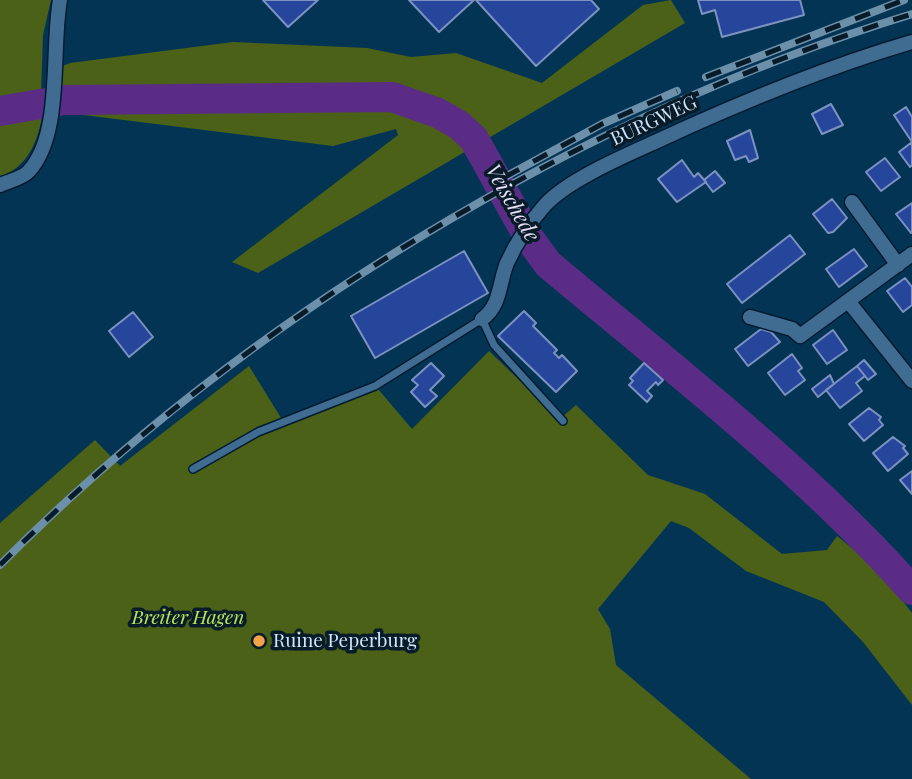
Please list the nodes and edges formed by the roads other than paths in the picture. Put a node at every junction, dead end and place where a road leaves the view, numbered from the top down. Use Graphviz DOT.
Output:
graph roads {
  1 [pos="61,0"];
  2 [pos="912,42"];
  3 [pos="0,185"];
  4 [pos="852,202"];
  5 [pos="912,254"];
  6 [pos="898,265"];
  7 [pos="848,301"];
  8 [pos="750,317"];
  9 [pos="482,319"];
  10 [pos="912,381"];
  11 [pos="563,421"];
  12 [pos="192,468"];
  1 -- 3 [label="street"];
  2 -- 9 [label="street, BURGWEG"];
  4 -- 6 [label="street"];
  5 -- 6 [label="street"];
  6 -- 7 [label="street"];
  7 -- 8 [label="street"];
  7 -- 10 [label="street"];
  9 -- 11 [label="lane"];
  9 -- 12 [label="lane"];
}
